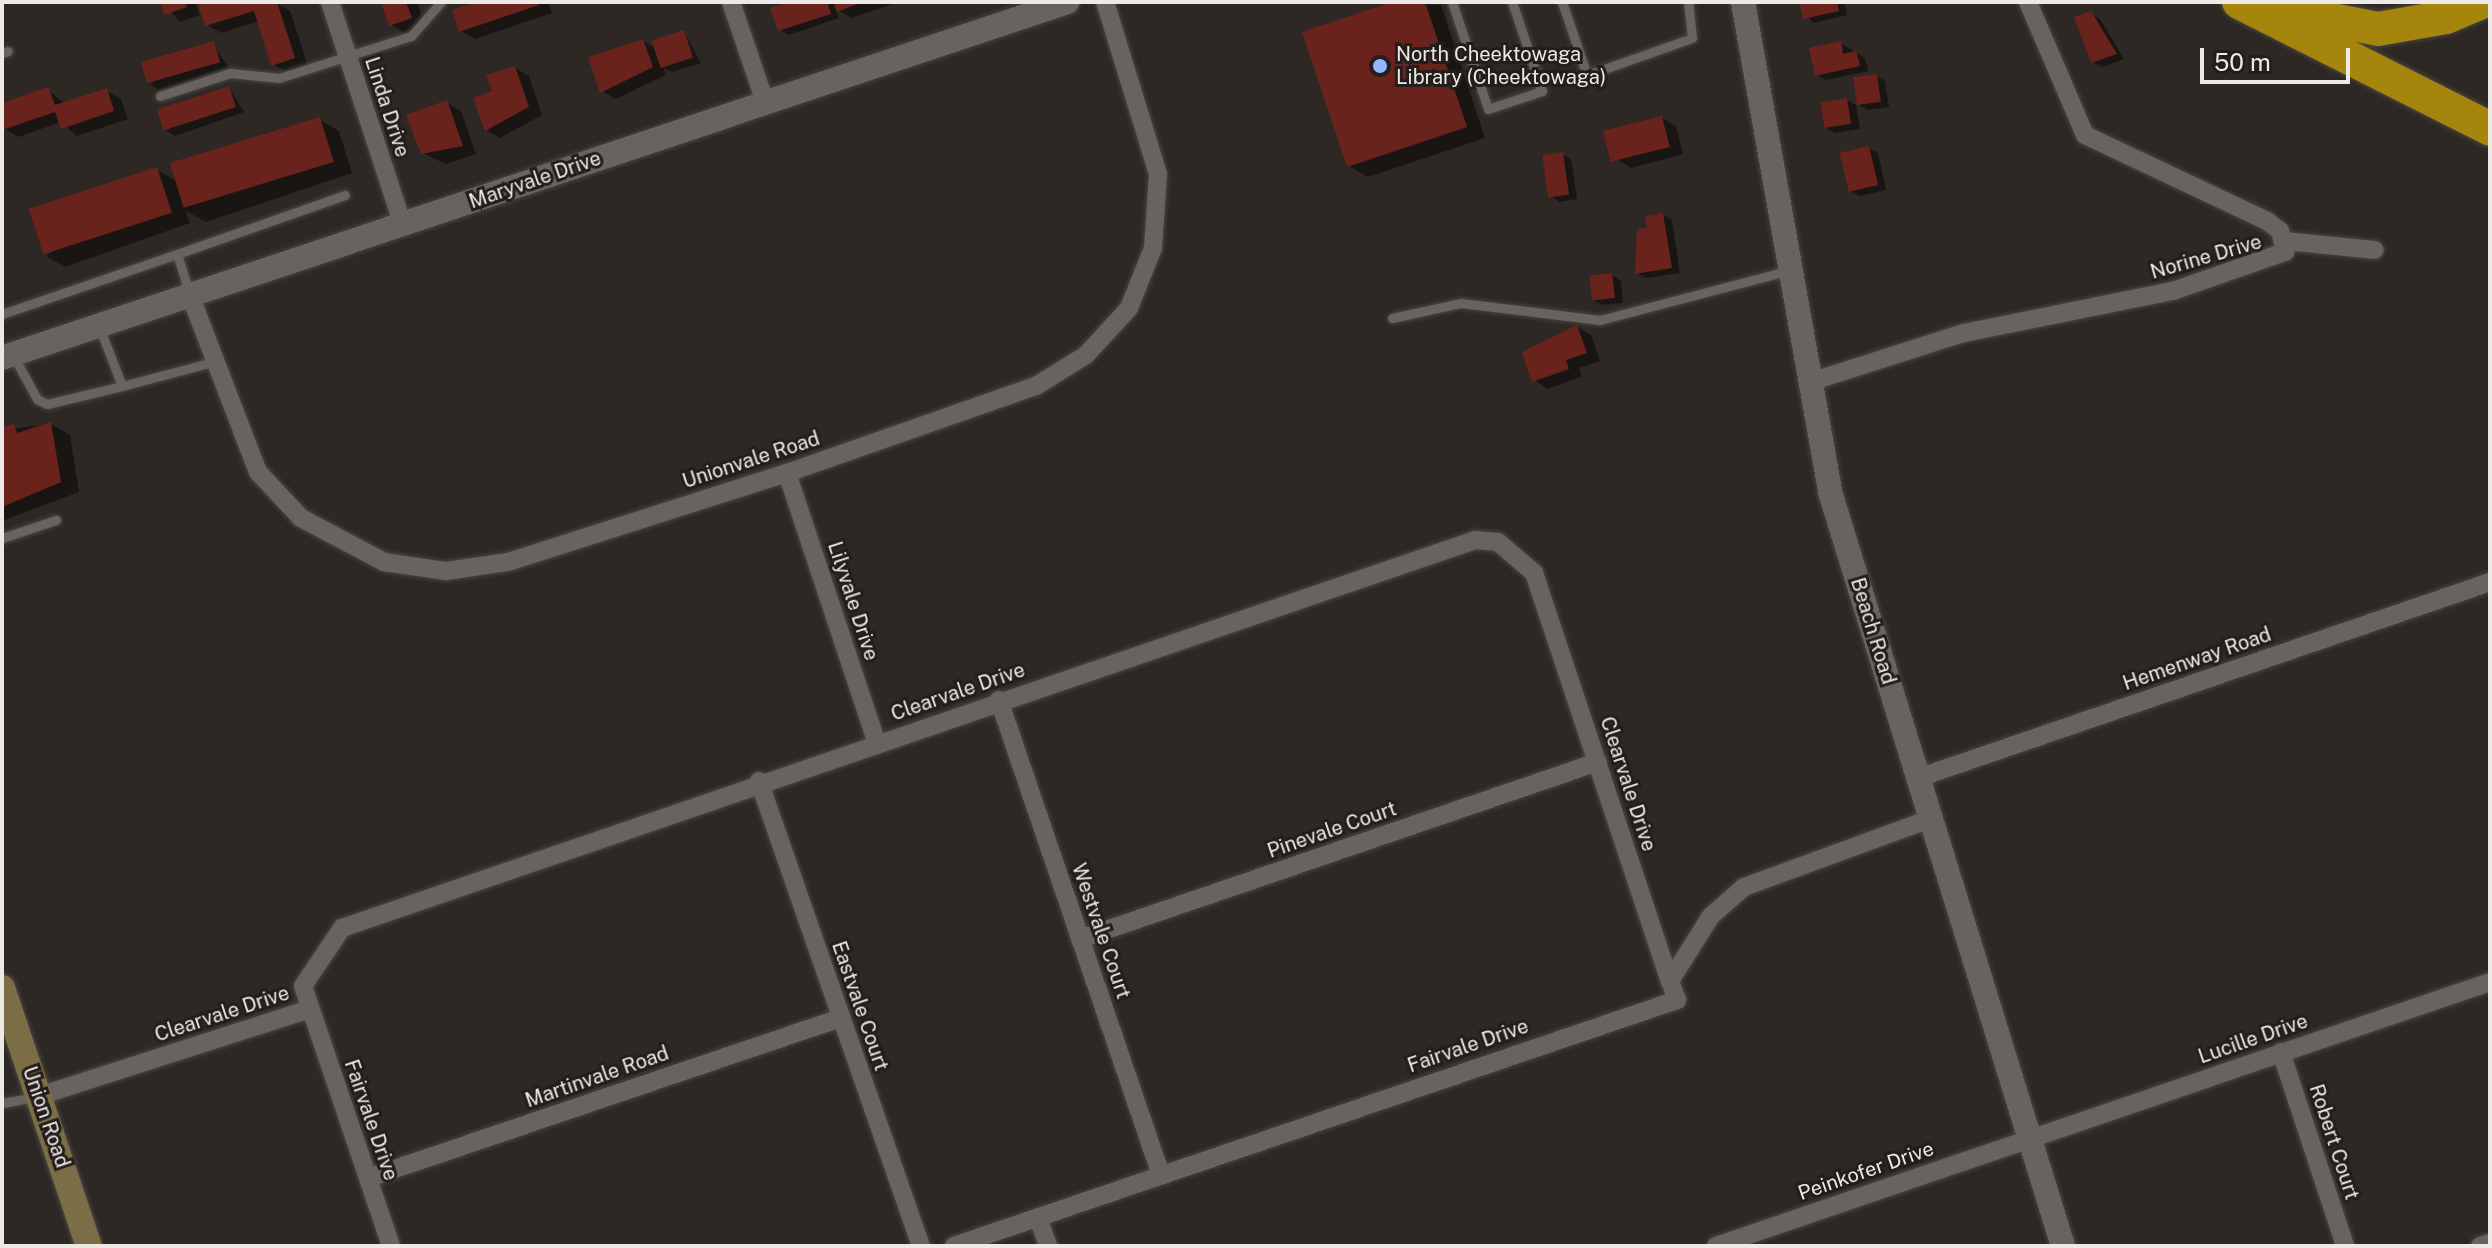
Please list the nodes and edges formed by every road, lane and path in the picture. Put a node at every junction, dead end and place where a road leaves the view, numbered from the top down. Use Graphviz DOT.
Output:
graph roads {
  1 [pos="330,2"];
  2 [pos="441,2"];
  3 [pos="731,2"];
  4 [pos="1067,2"];
  5 [pos="1105,2"];
  6 [pos="1452,2"];
  7 [pos="1512,2"];
  8 [pos="1562,2"];
  9 [pos="1688,2"];
  10 [pos="1743,2"];
  11 [pos="2028,2"];
  12 [pos="2239,2"];
  13 [pos="2284,2"];
  14 [pos="2482,2"];
  15 [pos="1012,11"];
  16 [pos="347,56"];
  17 [pos="160,96"];
  18 [pos="765,102"];
  19 [pos="2490,129"];
  20 [pos="345,195"];
  21 [pos="403,225"];
  22 [pos="2285,241"];
  23 [pos="2375,250"];
  24 [pos="177,254"];
  25 [pos="1790,270"];
  26 [pos="190,295"];
  27 [pos="2,314"];
  28 [pos="1392,318"];
  29 [pos="99,325"];
  30 [pos="7,356"];
  31 [pos="213,362"];
  32 [pos="1810,382"];
  33 [pos="122,386"];
  34 [pos="787,473"];
  35 [pos="56,520"];
  36 [pos="2,538"];
  37 [pos="2490,582"];
  38 [pos="999,700"];
  39 [pos="877,743"];
  40 [pos="1598,762"];
  41 [pos="1918,778"];
  42 [pos="759,781"];
  43 [pos="1930,819"];
  44 [pos="1080,939"];
  45 [pos="1670,981"];
  46 [pos="2490,982"];
  47 [pos="2,988"];
  48 [pos="310,1009"];
  49 [pos="841,1018"];
  50 [pos="2281,1052"];
  51 [pos="39,1096"];
  52 [pos="2,1103"];
  53 [pos="2029,1138"];
  54 [pos="1161,1175"];
  55 [pos="368,1178"];
  56 [pos="1038,1218"];
  57 [pos="2490,1243"];
  58 [pos="89,1246"];
  59 [pos="391,1246"];
  60 [pos="921,1246"];
  61 [pos="954,1246"];
  62 [pos="1048,1246"];
  63 [pos="1716,1246"];
  64 [pos="2063,1246"];
  65 [pos="2345,1246"];
  66 [pos="2480,1246"];
  1 -- 16 [label="street, Linda Drive"];
  2 -- 16 [label="lane"];
  3 -- 18 [label="street"];
  4 -- 15 [label="street, Maryvale Drive"];
  5 -- 34 [label="street, Unionvale Road"];
  6 -- 7 [label="lane"];
  8 -- 9 [label="lane"];
  10 -- 25 [label="street, Beach Road"];
  11 -- 22 [label="street, Norine Drive"];
  12 -- 19 [label="highway"];
  13 -- 14 [label="highway"];
  15 -- 18 [label="street, Maryvale Drive"];
  16 -- 17 [label="lane"];
  16 -- 21 [label="street, Linda Drive"];
  18 -- 21 [label="street, Maryvale Drive"];
  20 -- 24 [label="lane"];
  21 -- 26 [label="street, Maryvale Drive"];
  22 -- 23 [label="street"];
  22 -- 32 [label="street, Norine Drive"];
  24 -- 26 [label="lane"];
  24 -- 27 [label="lane"];
  25 -- 28 [label="lane"];
  25 -- 32 [label="street, Beach Road"];
  26 -- 29 [label="street, Maryvale Drive"];
  26 -- 31 [label="street, Unionvale Road"];
  29 -- 30 [label="street, Maryvale Drive"];
  29 -- 33 [label="lane"];
  30 -- 33 [label="lane"];
  31 -- 33 [label="lane"];
  31 -- 34 [label="street, Unionvale Road"];
  32 -- 41 [label="street, Beach Road"];
  34 -- 39 [label="street, Lilyvale Drive"];
  35 -- 36 [label="lane"];
  37 -- 41 [label="street, Hemenway Road"];
  38 -- 39 [label="street, Clearvale Drive"];
  38 -- 40 [label="street, Clearvale Drive"];
  38 -- 44 [label="street, Westvale Court"];
  39 -- 42 [label="street, Clearvale Drive"];
  40 -- 44 [label="street, Pinevale Court"];
  40 -- 45 [label="street, Clearvale Drive"];
  41 -- 43 [label="street, Beach Road"];
  42 -- 48 [label="street, Clearvale Drive"];
  42 -- 49 [label="street, Eastvale Court"];
  43 -- 45 [label="street, Fairvale Drive"];
  43 -- 53 [label="street, Beach Road"];
  44 -- 54 [label="street, Westvale Court"];
  45 -- 54 [label="street, Fairvale Drive"];
  46 -- 50 [label="street, Lucille Drive"];
  47 -- 51 [label="main road, Union Road"];
  48 -- 51 [label="street, Clearvale Drive"];
  48 -- 55 [label="street, Fairvale Drive"];
  49 -- 55 [label="street, Martinvale Road"];
  49 -- 60 [label="street, Eastvale Court"];
  50 -- 53 [label="street, Lucille Drive"];
  50 -- 65 [label="street, Robert Court"];
  51 -- 52 [label="lane"];
  51 -- 58 [label="main road, Union Road"];
  53 -- 63 [label="street, Peinkofer Drive"];
  53 -- 64 [label="street, Beach Road"];
  54 -- 56 [label="street, Fairvale Drive"];
  55 -- 59 [label="street, Fairvale Drive"];
  56 -- 61 [label="street, Fairvale Drive"];
  56 -- 62 [label="street"];
  57 -- 66 [label="street"];
}
